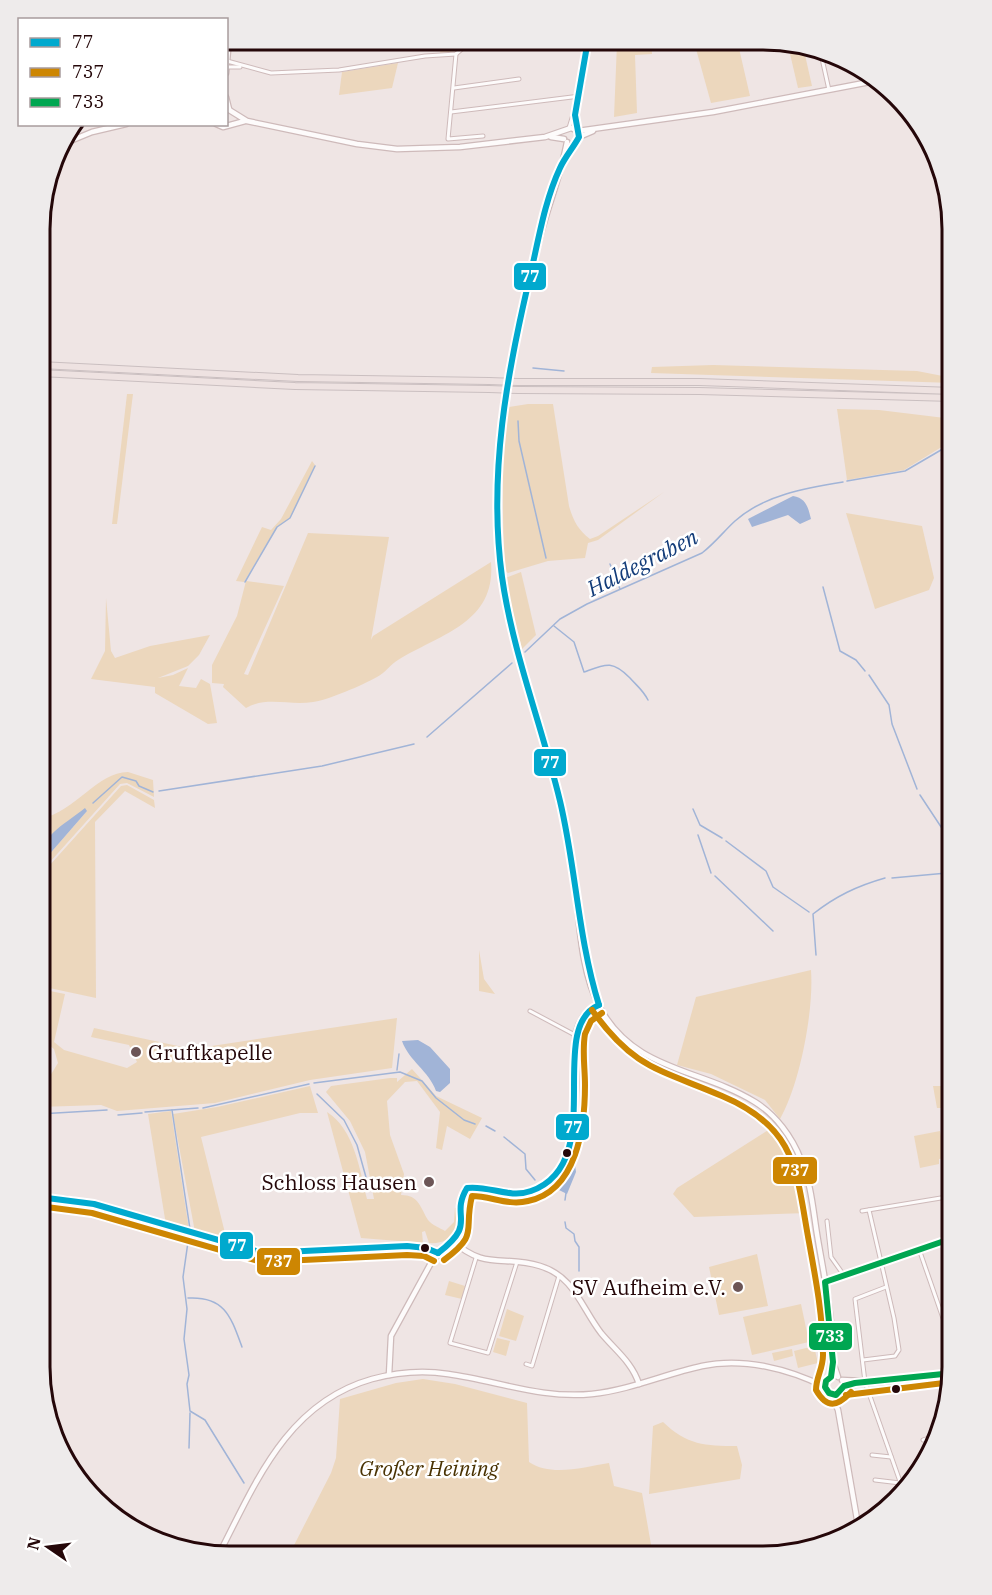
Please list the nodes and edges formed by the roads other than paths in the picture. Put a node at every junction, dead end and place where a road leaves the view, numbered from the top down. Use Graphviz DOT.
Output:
graph roads {
  1 [pos="462,49"];
  2 [pos="587,49"];
  3 [pos="456,54"];
  4 [pos="822,60"];
  5 [pos="228,64"];
  6 [pos="519,79"];
  7 [pos="868,82"];
  8 [pos="454,88"];
  9 [pos="829,90"];
  10 [pos="580,96"];
  11 [pos="229,110"];
  12 [pos="451,112"];
  13 [pos="575,115"];
  14 [pos="247,121"];
  15 [pos="229,125"];
  16 [pos="118,126"];
  17 [pos="595,129"];
  18 [pos="567,130"];
  19 [pos="577,130"];
  20 [pos="483,136"];
  21 [pos="545,137"];
  22 [pos="579,137"];
  23 [pos="73,140"];
  24 [pos="566,140"];
  25 [pos="574,143"];
  26 [pos="561,164"];
  27 [pos="49,365"];
  28 [pos="49,373"];
  29 [pos="942,391"];
  30 [pos="942,398"];
  31 [pos="599,1005"];
  32 [pos="530,1011"];
  33 [pos="575,1035"];
  34 [pos="49,1198"];
  35 [pos="942,1198"];
  36 [pos="869,1210"];
  37 [pos="862,1211"];
  38 [pos="827,1221"];
  39 [pos="453,1241"];
  40 [pos="942,1243"];
  41 [pos="920,1252"];
  42 [pos="438,1253"];
  43 [pos="476,1258"];
  44 [pos="517,1262"];
  45 [pos="880,1263"];
  46 [pos="843,1274"];
  47 [pos="559,1276"];
  48 [pos="825,1282"];
  49 [pos="886,1287"];
  50 [pos="942,1315"];
  51 [pos="863,1360"];
  52 [pos="833,1362"];
  53 [pos="526,1364"];
  54 [pos="942,1374"];
  55 [pos="389,1375"];
  56 [pos="831,1377"];
  57 [pos="841,1381"];
  58 [pos="866,1382"];
  59 [pos="639,1384"];
  60 [pos="826,1384"];
  61 [pos="840,1393"];
  62 [pos="831,1394"];
  63 [pos="838,1410"];
  64 [pos="927,1438"];
  65 [pos="923,1440"];
  66 [pos="872,1455"];
  67 [pos="892,1457"];
  68 [pos="875,1480"];
  69 [pos="901,1482"];
  70 [pos="900,1483"];
  71 [pos="857,1519"];
  72 [pos="223,1546"];
  1 -- 3 [label="street"];
  2 -- 10 [label="street"];
  3 -- 5 [label="street"];
  3 -- 8 [label="street"];
  4 -- 9 [label="street"];
  6 -- 8 [label="street"];
  7 -- 9 [label="main road"];
  8 -- 12 [label="street"];
  9 -- 17 [label="main road"];
  10 -- 12 [label="street"];
  10 -- 13 [label="street"];
  11 -- 14 [label="main road"];
  11 -- 15 [label="main road"];
  12 -- 20 [label="street"];
  13 -- 18 [label="street"];
  13 -- 19 [label="street"];
  14 -- 15 [label="main road"];
  14 -- 21 [label="main road"];
  16 -- 23 [label="main road"];
  17 -- 19 [label="main road"];
  17 -- 22 [label="main road"];
  18 -- 19 [label="main road"];
  18 -- 21 [label="main road"];
  18 -- 24 [label="main road"];
  19 -- 22 [label="main road"];
  21 -- 24 [label="main road"];
  22 -- 25 [label="main road"];
  24 -- 25 [label="main road"];
  24 -- 26 [label="main road"];
  25 -- 26 [label="main road"];
  26 -- 31 [label="main road"];
  27 -- 29 [label="highway, bridge"];
  28 -- 30 [label="highway, bridge"];
  31 -- 33 [label="main road"];
  31 -- 48 [label="main road"];
  32 -- 33 [label="street"];
  33 -- 39 [label="main road"];
  34 -- 42 [label="main road"];
  35 -- 36 [label="street"];
  36 -- 37 [label="street"];
  36 -- 45 [label="street"];
  38 -- 46 [label="street"];
  39 -- 42 [label="main road"];
  39 -- 43 [label="main road"];
  40 -- 41 [label="street"];
  41 -- 45 [label="street"];
  41 -- 50 [label="street"];
  42 -- 55 [label="main road"];
  43 -- 44 [label="main road"];
  43 -- 44 [label="street"];
  44 -- 47 [label="main road"];
  45 -- 46 [label="street"];
  45 -- 49 [label="street"];
  46 -- 48 [label="street"];
  47 -- 53 [label="street"];
  47 -- 59 [label="main road"];
  48 -- 52 [label="main road"];
  49 -- 51 [label="street"];
  49 -- 51 [label="street"];
  51 -- 58 [label="street"];
  52 -- 56 [label="main road"];
  52 -- 57 [label="main road"];
  54 -- 58 [label="main road"];
  55 -- 59 [label="main road"];
  55 -- 72 [label="main road"];
  56 -- 57 [label="main road"];
  56 -- 60 [label="main road"];
  57 -- 58 [label="main road"];
  57 -- 61 [label="main road"];
  58 -- 67 [label="street"];
  59 -- 60 [label="main road"];
  60 -- 62 [label="main road"];
  61 -- 62 [label="main road"];
  61 -- 63 [label="main road"];
  62 -- 63 [label="main road"];
  63 -- 71 [label="main road"];
  64 -- 65 [label="street"];
  66 -- 67 [label="street"];
  67 -- 69 [label="street"];
  68 -- 70 [label="street"];
}
